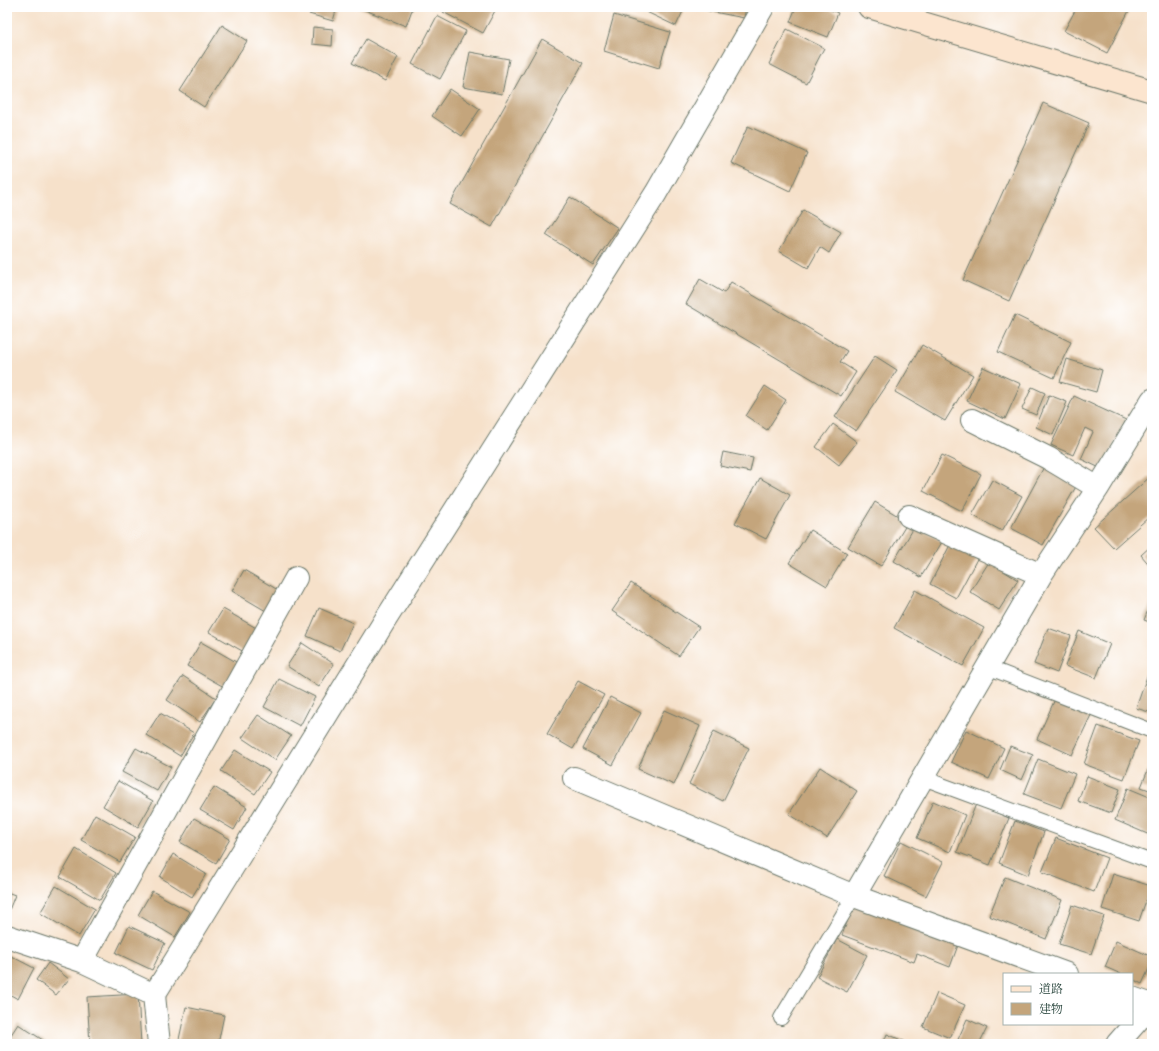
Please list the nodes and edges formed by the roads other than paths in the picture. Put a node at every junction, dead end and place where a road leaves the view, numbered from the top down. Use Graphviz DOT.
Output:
graph roads {
  1 [pos="763,7"];
  2 [pos="869,7"];
  3 [pos="903,12"];
  4 [pos="1152,91"];
  5 [pos="1152,400"];
  6 [pos="972,420"];
  7 [pos="1098,488"];
  8 [pos="909,516"];
  9 [pos="1041,576"];
  10 [pos="296,578"];
  11 [pos="987,667"];
  12 [pos="1152,731"];
  13 [pos="574,778"];
  14 [pos="923,778"];
  15 [pos="1152,862"];
  16 [pos="854,896"];
  17 [pos="7,936"];
  18 [pos="82,961"];
  19 [pos="1064,973"];
  20 [pos="154,995"];
  21 [pos="1133,998"];
  22 [pos="1152,1005"];
  23 [pos="1152,1010"];
  24 [pos="781,1018"];
  25 [pos="159,1044"];
  26 [pos="1116,1044"];
  1 -- 20 [label="street"];
  2 -- 3 [label="street"];
  3 -- 4 [label="street"];
  5 -- 7 [label="street"];
  6 -- 7 [label="street"];
  7 -- 9 [label="street"];
  8 -- 9 [label="street"];
  9 -- 11 [label="street"];
  10 -- 18 [label="street"];
  11 -- 12 [label="lane"];
  11 -- 14 [label="street"];
  13 -- 16 [label="street"];
  14 -- 15 [label="lane"];
  14 -- 16 [label="street"];
  16 -- 19 [label="street"];
  16 -- 24 [label="lane"];
  17 -- 18 [label="street"];
  18 -- 20 [label="street"];
  20 -- 25 [label="street"];
  21 -- 22 [label="street"];
  23 -- 26 [label="street"];
}
